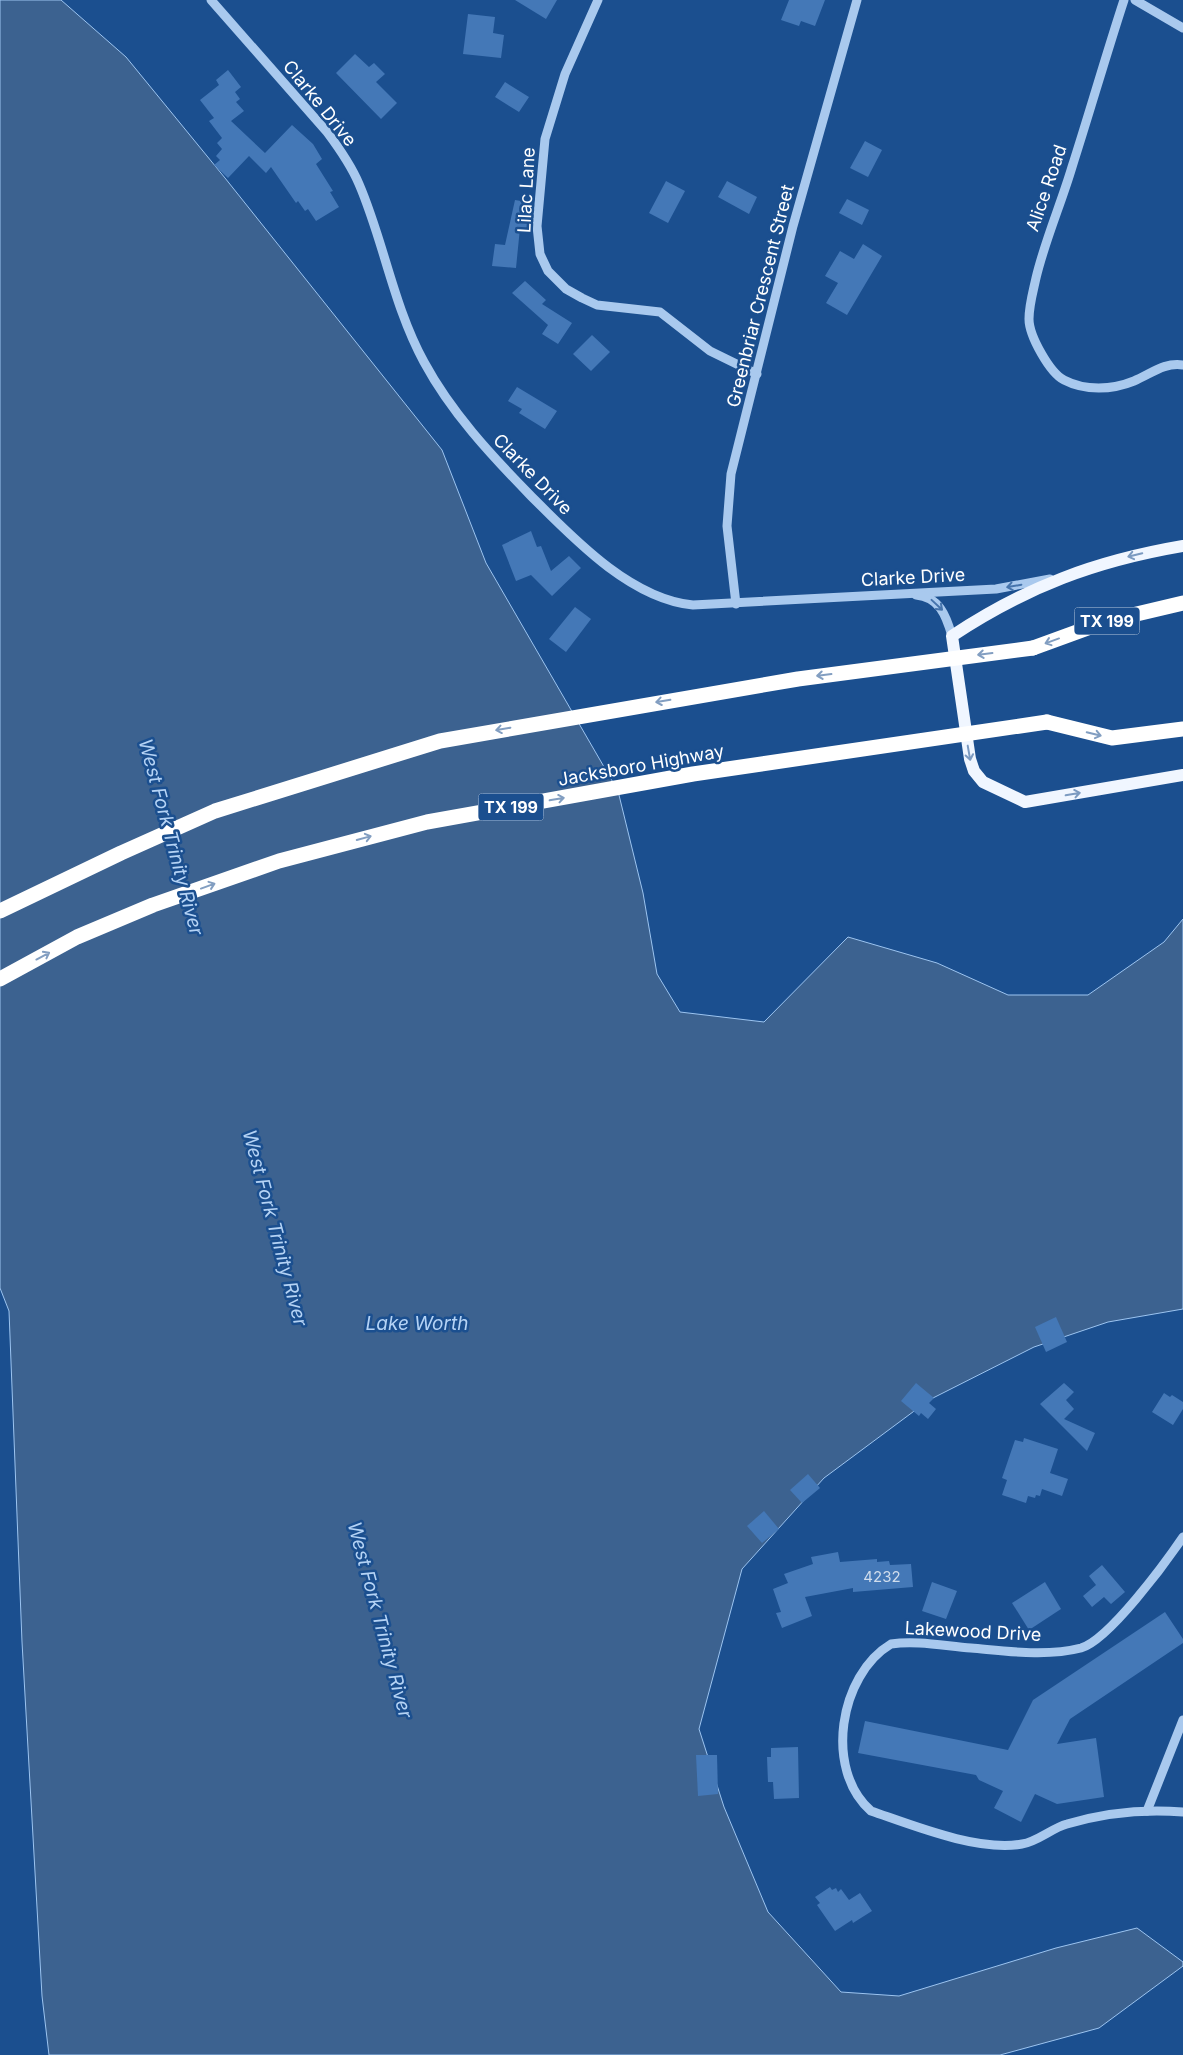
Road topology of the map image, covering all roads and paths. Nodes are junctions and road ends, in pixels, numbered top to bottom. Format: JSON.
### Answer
{"nodes":[{"id":1,"x":210,"y":0,"type":"edge"},
{"id":2,"x":598,"y":0,"type":"edge"},
{"id":3,"x":857,"y":0,"type":"edge"},
{"id":4,"x":1124,"y":0,"type":"edge"},
{"id":5,"x":1134,"y":0,"type":"edge"},
{"id":6,"x":1183,"y":28,"type":"edge"},
{"id":7,"x":1183,"y":366,"type":"edge"},
{"id":8,"x":757,"y":374,"type":"junction"},
{"id":9,"x":1183,"y":546,"type":"edge"},
{"id":10,"x":1062,"y":576,"type":"junction"},
{"id":11,"x":905,"y":594,"type":"junction"},
{"id":12,"x":1183,"y":603,"type":"edge"},
{"id":13,"x":736,"y":604,"type":"junction"},
{"id":14,"x":952,"y":636,"type":"junction"},
{"id":15,"x":1183,"y":729,"type":"edge"},
{"id":16,"x":1183,"y":775,"type":"edge"},
{"id":17,"x":0,"y":911,"type":"edge"},
{"id":18,"x":0,"y":979,"type":"edge"},
{"id":19,"x":1183,"y":1537,"type":"edge"},
{"id":20,"x":1183,"y":1720,"type":"edge"},
{"id":21,"x":1147,"y":1810,"type":"junction"},
{"id":22,"x":1183,"y":1812,"type":"edge"}],
"edges":[{"from":1,"to":13,"type":"street","name":"Clarke Drive"},
{"from":2,"to":8,"type":"street","name":"Lilac Lane"},
{"from":3,"to":8,"type":"street","name":"Greenbriar Crescent Street"},
{"from":4,"to":7,"type":"street","name":"Alice Road"},
{"from":5,"to":6,"type":"street"},
{"from":8,"to":13,"type":"street","name":"Greenbriar Crescent Street"},
{"from":9,"to":10,"type":"main road","one_way":true},
{"from":10,"to":11,"type":"street","name":"Clarke Drive","one_way":true},
{"from":10,"to":14,"type":"main road"},
{"from":11,"to":13,"type":"street","name":"Clarke Drive"},
{"from":11,"to":14,"type":"street","one_way":true},
{"from":12,"to":17,"type":"highway","number":"TX 199","one_way":true,"bridge":true},
{"from":14,"to":16,"type":"main road","one_way":true},
{"from":18,"to":15,"type":"highway","name":"Jacksboro Highway","number":"TX 199","one_way":true,"bridge":true},
{"from":19,"to":21,"type":"street","name":"Lakewood Drive"},
{"from":20,"to":21,"type":"street"},
{"from":21,"to":22,"type":"street"}]}
